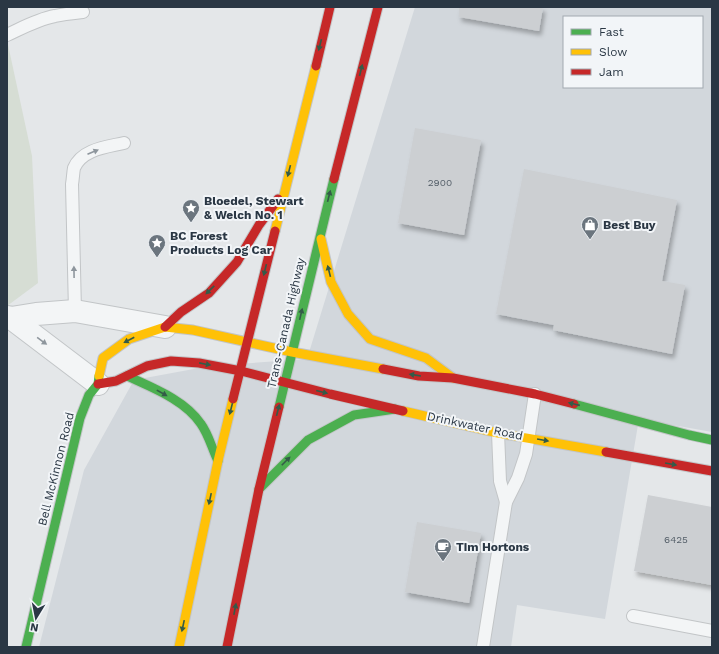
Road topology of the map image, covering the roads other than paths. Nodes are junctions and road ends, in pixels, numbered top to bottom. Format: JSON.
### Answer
{"nodes":[{"id":1,"x":330,"y":7,"type":"edge"},
{"id":2,"x":378,"y":7,"type":"edge"},
{"id":3,"x":83,"y":12,"type":"dead end"},
{"id":4,"x":7,"y":35,"type":"edge"},
{"id":5,"x":124,"y":143,"type":"dead end"},
{"id":6,"x":284,"y":191,"type":"junction"},
{"id":7,"x":320,"y":234,"type":"junction"},
{"id":8,"x":75,"y":311,"type":"junction"},
{"id":9,"x":9,"y":318,"type":"edge"},
{"id":10,"x":165,"y":327,"type":"junction"},
{"id":11,"x":248,"y":343,"type":"junction"},
{"id":12,"x":292,"y":352,"type":"junction"},
{"id":13,"x":241,"y":371,"type":"junction"},
{"id":14,"x":127,"y":376,"type":"junction"},
{"id":15,"x":453,"y":378,"type":"junction"},
{"id":16,"x":284,"y":382,"type":"junction"},
{"id":17,"x":98,"y":384,"type":"junction"},
{"id":18,"x":535,"y":394,"type":"junction"},
{"id":19,"x":395,"y":409,"type":"junction"},
{"id":20,"x":498,"y":433,"type":"junction"},
{"id":21,"x":528,"y":437,"type":"junction"},
{"id":22,"x":712,"y":440,"type":"edge"},
{"id":23,"x":218,"y":460,"type":"junction"},
{"id":24,"x":712,"y":471,"type":"edge"},
{"id":25,"x":259,"y":489,"type":"junction"},
{"id":26,"x":506,"y":502,"type":"junction"},
{"id":27,"x":633,"y":616,"type":"dead end"},
{"id":28,"x":712,"y":631,"type":"edge"},
{"id":29,"x":26,"y":647,"type":"edge"},
{"id":30,"x":179,"y":647,"type":"edge"},
{"id":31,"x":227,"y":647,"type":"edge"},
{"id":32,"x":483,"y":647,"type":"edge"}],
"edges":[{"from":1,"to":6,"type":"main road","one_way":true},
{"from":7,"to":2,"type":"main road","name":"Trans-Canada Highway","one_way":true},
{"from":3,"to":4,"type":"lane"},
{"from":8,"to":5,"type":"lane","one_way":true},
{"from":6,"to":10,"type":"main road","one_way":true},
{"from":6,"to":11,"type":"main road","one_way":true},
{"from":12,"to":7,"type":"main road","name":"Trans-Canada Highway","one_way":true},
{"from":15,"to":7,"type":"main road","one_way":true},
{"from":8,"to":9,"type":"street"},
{"from":8,"to":10,"type":"street"},
{"from":9,"to":17,"type":"street","one_way":true},
{"from":10,"to":11,"type":"main road","name":"Bell McKinnon Road"},
{"from":10,"to":17,"type":"main road","name":"Bell McKinnon Road","one_way":true},
{"from":11,"to":12,"type":"main road"},
{"from":11,"to":13,"type":"main road"},
{"from":15,"to":12,"type":"main road","one_way":true},
{"from":12,"to":16,"type":"main road","name":"Trans-Canada Highway"},
{"from":14,"to":13,"type":"main road","name":"Drinkwater Road","one_way":true},
{"from":13,"to":16,"type":"main road","name":"Drinkwater Road"},
{"from":13,"to":23,"type":"main road","one_way":true},
{"from":14,"to":17,"type":"main road","name":"Drinkwater Road"},
{"from":14,"to":23,"type":"main road","one_way":true},
{"from":15,"to":18,"type":"main road"},
{"from":16,"to":19,"type":"main road","name":"Drinkwater Road","one_way":true},
{"from":25,"to":16,"type":"main road","name":"Trans-Canada Highway","one_way":true},
{"from":17,"to":29,"type":"main road","name":"Bell McKinnon Road"},
{"from":18,"to":21,"type":"lane"},
{"from":22,"to":18,"type":"main road","one_way":true},
{"from":19,"to":20,"type":"main road","name":"Drinkwater Road"},
{"from":25,"to":19,"type":"main road","one_way":true},
{"from":20,"to":21,"type":"main road","name":"Drinkwater Road"},
{"from":20,"to":26,"type":"lane"},
{"from":21,"to":24,"type":"main road","name":"Drinkwater Road","one_way":true},
{"from":21,"to":26,"type":"lane"},
{"from":23,"to":30,"type":"main road","one_way":true},
{"from":31,"to":25,"type":"main road","name":"Trans-Canada Highway","one_way":true},
{"from":26,"to":32,"type":"lane"},
{"from":27,"to":28,"type":"lane"}]}
